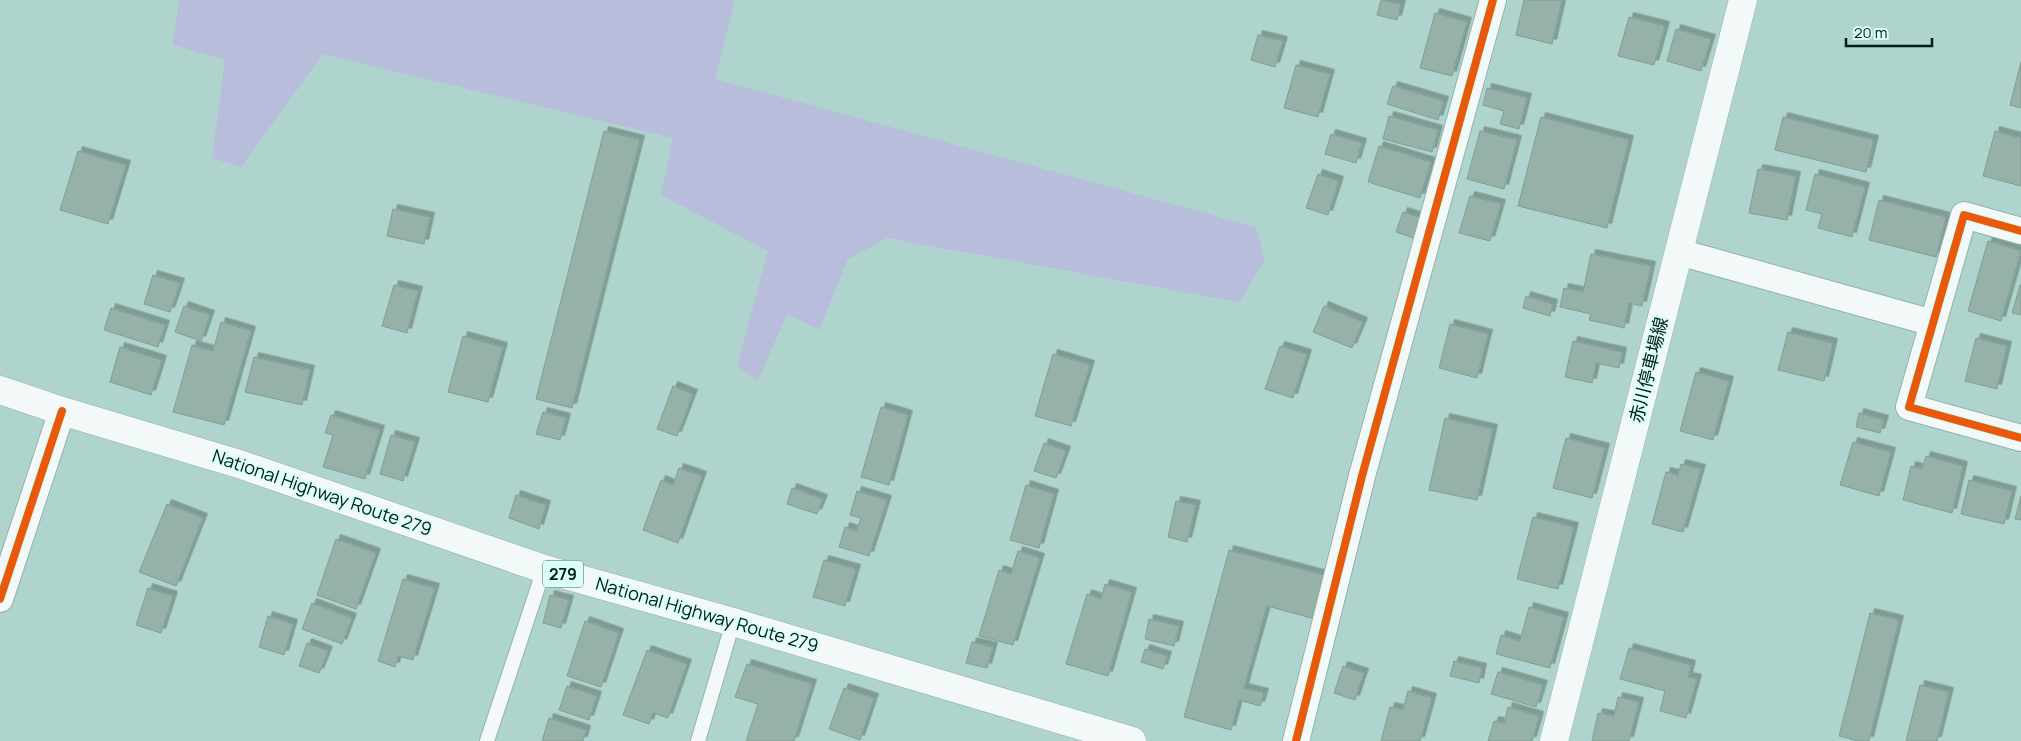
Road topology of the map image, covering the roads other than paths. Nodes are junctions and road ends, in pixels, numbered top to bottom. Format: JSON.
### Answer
{"nodes":[{"id":1,"x":1493,"y":0,"type":"edge"},
{"id":2,"x":1743,"y":0,"type":"edge"},
{"id":3,"x":2021,"y":231,"type":"edge"},
{"id":4,"x":1678,"y":252,"type":"junction"},
{"id":5,"x":1934,"y":323,"type":"junction"},
{"id":6,"x":0,"y":390,"type":"edge"},
{"id":7,"x":62,"y":410,"type":"junction"},
{"id":8,"x":2021,"y":438,"type":"edge"},
{"id":9,"x":544,"y":569,"type":"junction"},
{"id":10,"x":0,"y":599,"type":"edge"},
{"id":11,"x":733,"y":622,"type":"junction"},
{"id":12,"x":487,"y":741,"type":"edge"},
{"id":13,"x":698,"y":741,"type":"edge"},
{"id":14,"x":1132,"y":741,"type":"edge"},
{"id":15,"x":1296,"y":741,"type":"edge"},
{"id":16,"x":1554,"y":741,"type":"edge"}],
"edges":[{"from":1,"to":15,"type":"street"},
{"from":2,"to":4,"type":"main road","name":"赤川停車場線"},
{"from":3,"to":5,"type":"street"},
{"from":4,"to":5,"type":"street"},
{"from":4,"to":16,"type":"main road","name":"赤川停車場線"},
{"from":5,"to":8,"type":"street"},
{"from":6,"to":7,"type":"main road","name":"National Highway Route 279","number":"279"},
{"from":7,"to":9,"type":"main road","name":"National Highway Route 279","number":"279"},
{"from":7,"to":10,"type":"street"},
{"from":9,"to":11,"type":"main road","name":"National Highway Route 279","number":"279"},
{"from":9,"to":12,"type":"lane"},
{"from":11,"to":13,"type":"lane"},
{"from":11,"to":14,"type":"main road","name":"National Highway Route 279","number":"279"}]}
